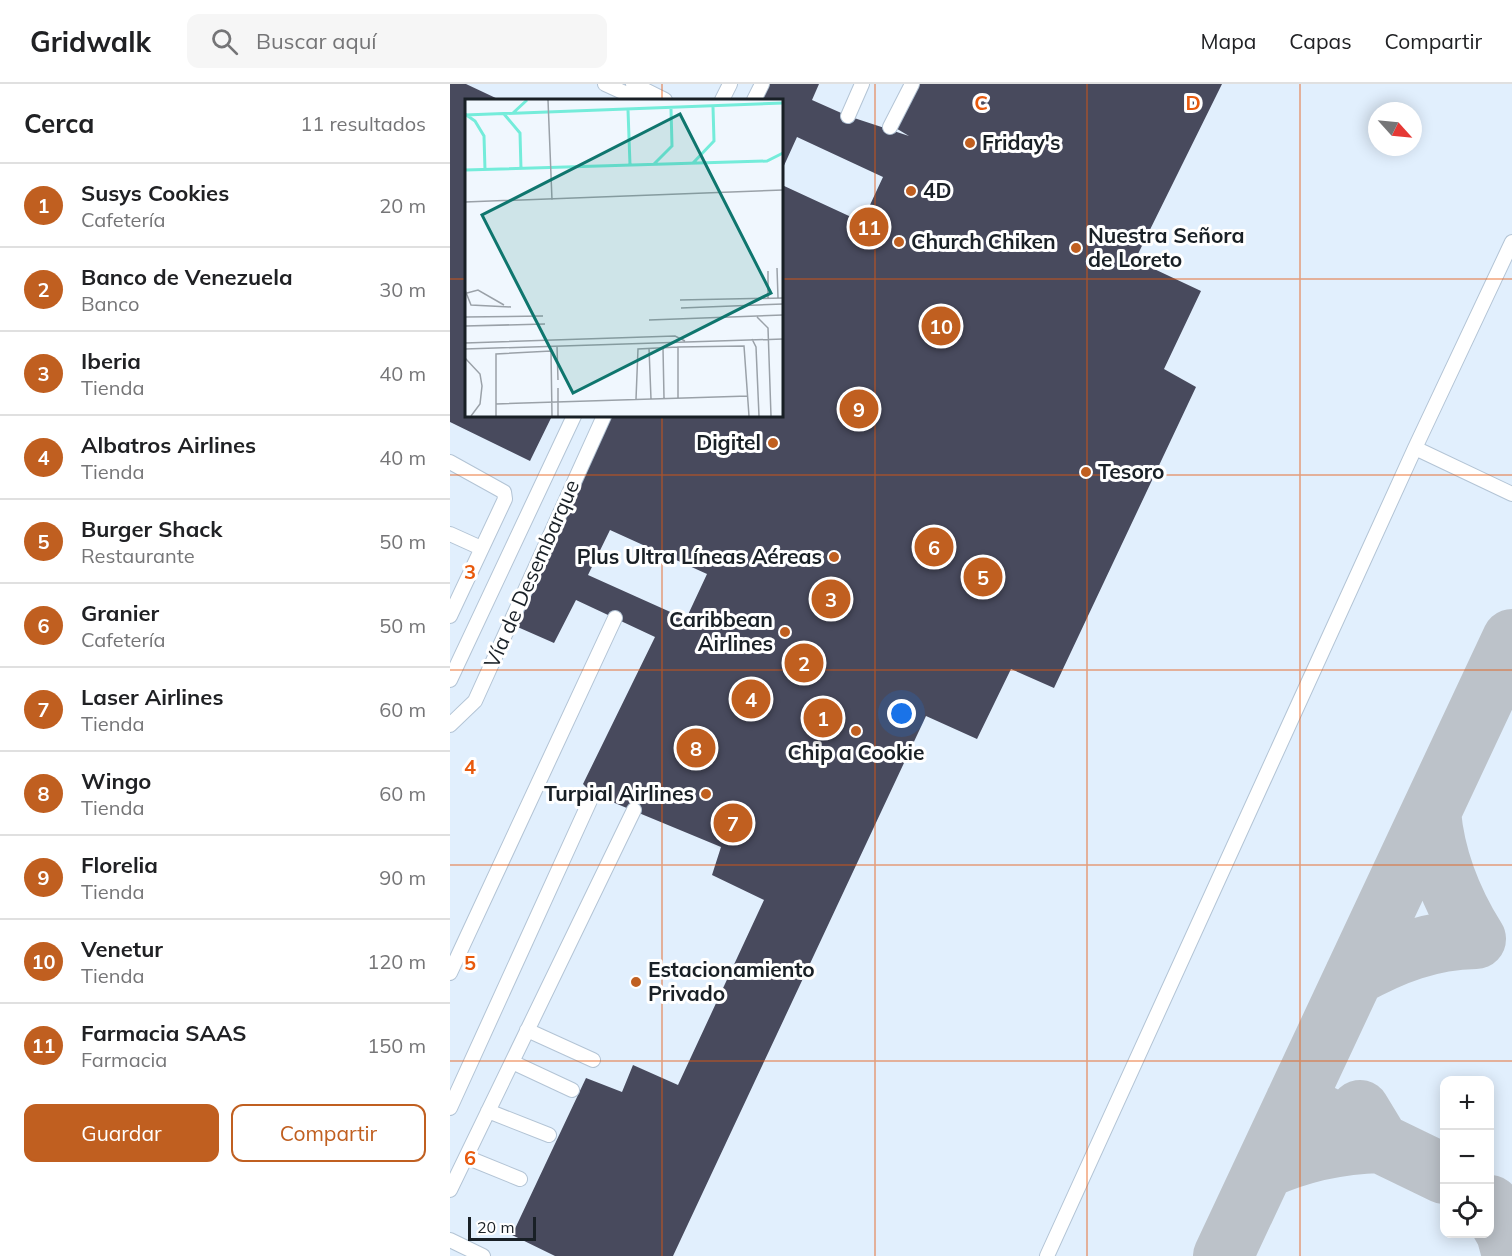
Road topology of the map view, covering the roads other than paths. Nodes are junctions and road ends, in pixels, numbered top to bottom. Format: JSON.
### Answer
{"nodes":[{"id":1,"x":605,"y":84,"type":"edge"},
{"id":2,"x":633,"y":84,"type":"edge"},
{"id":3,"x":656,"y":84,"type":"edge"},
{"id":4,"x":730,"y":84,"type":"edge"},
{"id":5,"x":762,"y":84,"type":"edge"},
{"id":6,"x":862,"y":84,"type":"edge"},
{"id":7,"x":912,"y":84,"type":"edge"},
{"id":8,"x":638,"y":99,"type":"edge"},
{"id":9,"x":664,"y":99,"type":"edge"},
{"id":10,"x":670,"y":99,"type":"edge"},
{"id":11,"x":722,"y":99,"type":"edge"},
{"id":12,"x":754,"y":99,"type":"edge"},
{"id":13,"x":848,"y":116,"type":"dead end"},
{"id":14,"x":890,"y":127,"type":"dead end"},
{"id":15,"x":1512,"y":243,"type":"edge"},
{"id":16,"x":574,"y":417,"type":"edge"},
{"id":17,"x":604,"y":417,"type":"edge"},
{"id":18,"x":1415,"y":448,"type":"junction"},
{"id":19,"x":450,"y":462,"type":"edge"},
{"id":20,"x":1512,"y":494,"type":"edge"},
{"id":21,"x":450,"y":534,"type":"edge"},
{"id":22,"x":481,"y":548,"type":"junction"},
{"id":23,"x":450,"y":616,"type":"edge"},
{"id":24,"x":615,"y":618,"type":"dead end"},
{"id":25,"x":450,"y":680,"type":"edge"},
{"id":26,"x":450,"y":725,"type":"edge"},
{"id":27,"x":593,"y":794,"type":"dead end"},
{"id":28,"x":634,"y":810,"type":"dead end"},
{"id":29,"x":450,"y":974,"type":"edge"},
{"id":30,"x":527,"y":1030,"type":"junction"},
{"id":31,"x":593,"y":1060,"type":"dead end"},
{"id":32,"x":512,"y":1062,"type":"junction"},
{"id":33,"x":572,"y":1090,"type":"dead end"},
{"id":34,"x":450,"y":1108,"type":"edge"},
{"id":35,"x":488,"y":1111,"type":"junction"},
{"id":36,"x":549,"y":1135,"type":"dead end"},
{"id":37,"x":466,"y":1157,"type":"junction"},
{"id":38,"x":520,"y":1179,"type":"dead end"},
{"id":39,"x":450,"y":1190,"type":"edge"},
{"id":40,"x":450,"y":1240,"type":"edge"},
{"id":41,"x":483,"y":1256,"type":"edge"},
{"id":42,"x":1047,"y":1256,"type":"edge"}],
"edges":[{"from":1,"to":8,"type":"lane"},
{"from":2,"to":9,"type":"lane"},
{"from":3,"to":10,"type":"lane"},
{"from":4,"to":11,"type":"lane"},
{"from":5,"to":12,"type":"lane"},
{"from":6,"to":13,"type":"lane"},
{"from":7,"to":14,"type":"lane"},
{"from":15,"to":18,"type":"lane"},
{"from":16,"to":25,"type":"lane"},
{"from":17,"to":26,"type":"lane","name":"Vía de Desembarque"},
{"from":18,"to":20,"type":"lane"},
{"from":18,"to":42,"type":"lane"},
{"from":19,"to":22,"type":"lane"},
{"from":21,"to":22,"type":"lane"},
{"from":22,"to":23,"type":"lane"},
{"from":24,"to":29,"type":"lane"},
{"from":27,"to":34,"type":"lane"},
{"from":28,"to":30,"type":"lane"},
{"from":30,"to":31,"type":"lane"},
{"from":30,"to":32,"type":"lane"},
{"from":32,"to":33,"type":"lane"},
{"from":32,"to":35,"type":"lane"},
{"from":35,"to":36,"type":"lane"},
{"from":35,"to":37,"type":"lane"},
{"from":37,"to":38,"type":"lane"},
{"from":37,"to":39,"type":"lane"},
{"from":40,"to":41,"type":"lane"}]}
